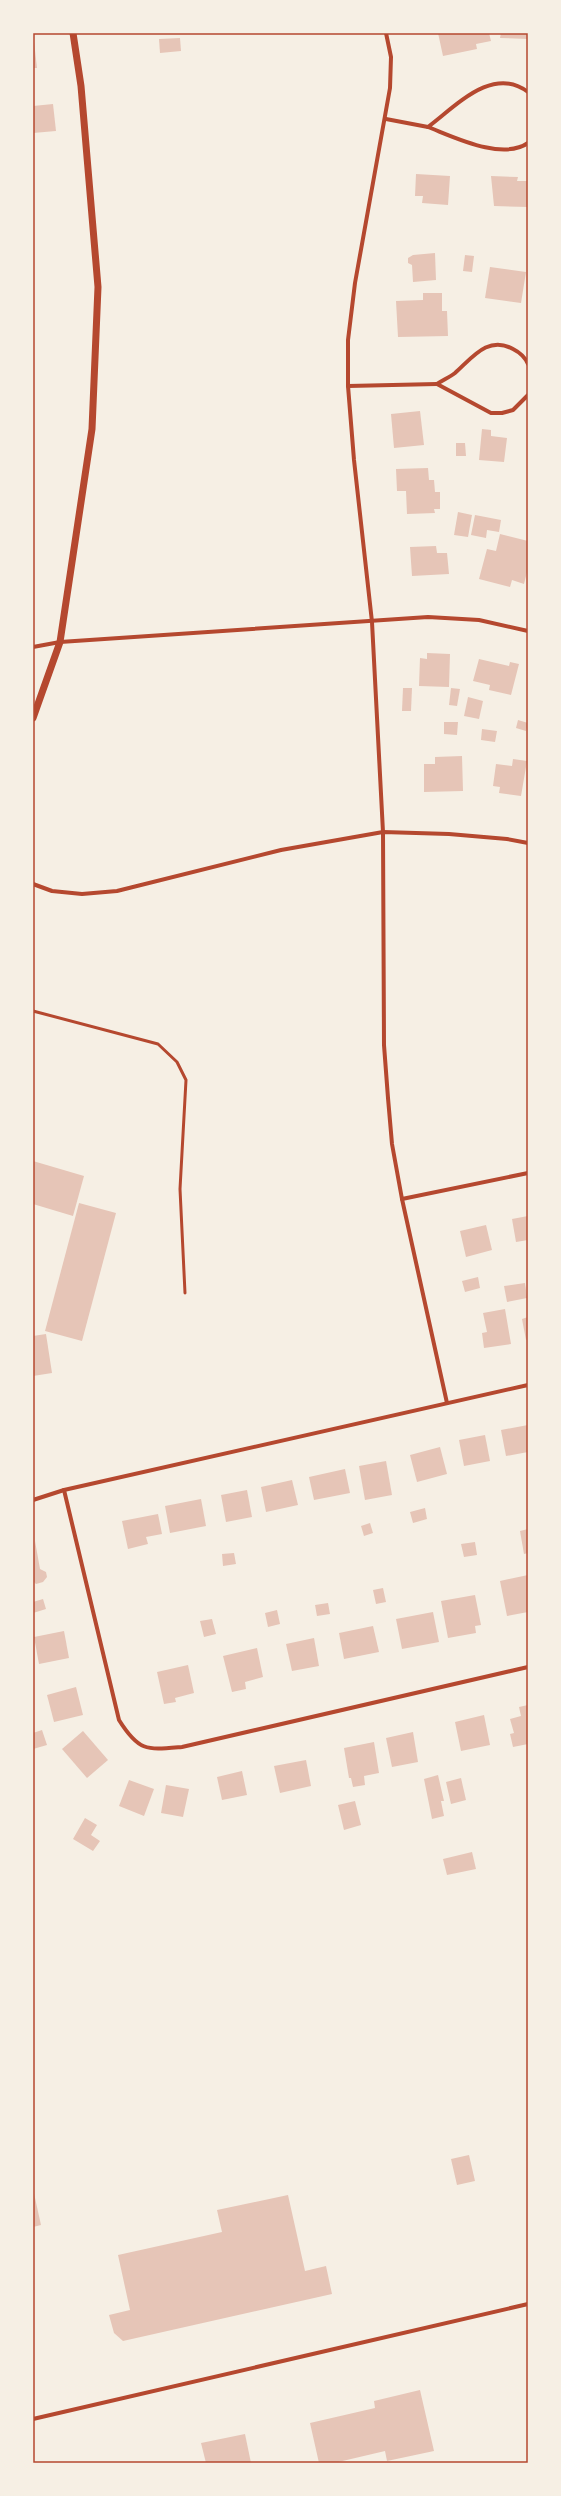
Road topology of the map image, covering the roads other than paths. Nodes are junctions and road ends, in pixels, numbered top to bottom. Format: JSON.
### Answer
{"nodes":[{"id":1,"x":73,"y":33,"type":"edge"},
{"id":2,"x":386,"y":33,"type":"edge"},
{"id":3,"x":528,"y":92,"type":"edge"},
{"id":4,"x":386,"y":119,"type":"junction"},
{"id":5,"x":428,"y":127,"type":"junction"},
{"id":6,"x":528,"y":143,"type":"edge"},
{"id":7,"x":528,"y":364,"type":"edge"},
{"id":8,"x":437,"y":384,"type":"junction"},
{"id":9,"x":348,"y":386,"type":"junction"},
{"id":10,"x":528,"y":395,"type":"edge"},
{"id":11,"x":372,"y":622,"type":"junction"},
{"id":12,"x":528,"y":631,"type":"edge"},
{"id":13,"x":60,"y":642,"type":"junction"},
{"id":14,"x":33,"y":647,"type":"edge"},
{"id":15,"x":33,"y":718,"type":"edge"},
{"id":16,"x":383,"y":832,"type":"junction"},
{"id":17,"x":528,"y":843,"type":"edge"},
{"id":18,"x":33,"y":884,"type":"edge"},
{"id":19,"x":33,"y":1011,"type":"edge"},
{"id":20,"x":528,"y":1173,"type":"edge"},
{"id":21,"x":402,"y":1199,"type":"junction"},
{"id":22,"x":185,"y":1293,"type":"dead end"},
{"id":23,"x":528,"y":1385,"type":"edge"},
{"id":24,"x":446,"y":1403,"type":"junction"},
{"id":25,"x":64,"y":1490,"type":"junction"},
{"id":26,"x":33,"y":1500,"type":"edge"},
{"id":27,"x":528,"y":1667,"type":"edge"},
{"id":28,"x":528,"y":2304,"type":"edge"},
{"id":29,"x":33,"y":2419,"type":"edge"}],
"edges":[{"from":1,"to":13,"type":"street"},
{"from":2,"to":4,"type":"street"},
{"from":3,"to":5,"type":"street"},
{"from":4,"to":5,"type":"street"},
{"from":4,"to":9,"type":"street"},
{"from":5,"to":6,"type":"street"},
{"from":7,"to":8,"type":"street"},
{"from":8,"to":9,"type":"street"},
{"from":8,"to":10,"type":"street"},
{"from":9,"to":11,"type":"street"},
{"from":11,"to":12,"type":"street"},
{"from":11,"to":13,"type":"street"},
{"from":11,"to":16,"type":"street"},
{"from":13,"to":14,"type":"street"},
{"from":13,"to":15,"type":"street"},
{"from":16,"to":17,"type":"street"},
{"from":16,"to":18,"type":"street"},
{"from":16,"to":21,"type":"street"},
{"from":19,"to":22,"type":"lane"},
{"from":20,"to":21,"type":"street"},
{"from":21,"to":24,"type":"street"},
{"from":23,"to":24,"type":"street"},
{"from":24,"to":25,"type":"street"},
{"from":25,"to":26,"type":"street"},
{"from":25,"to":27,"type":"street"},
{"from":28,"to":29,"type":"street"}]}
